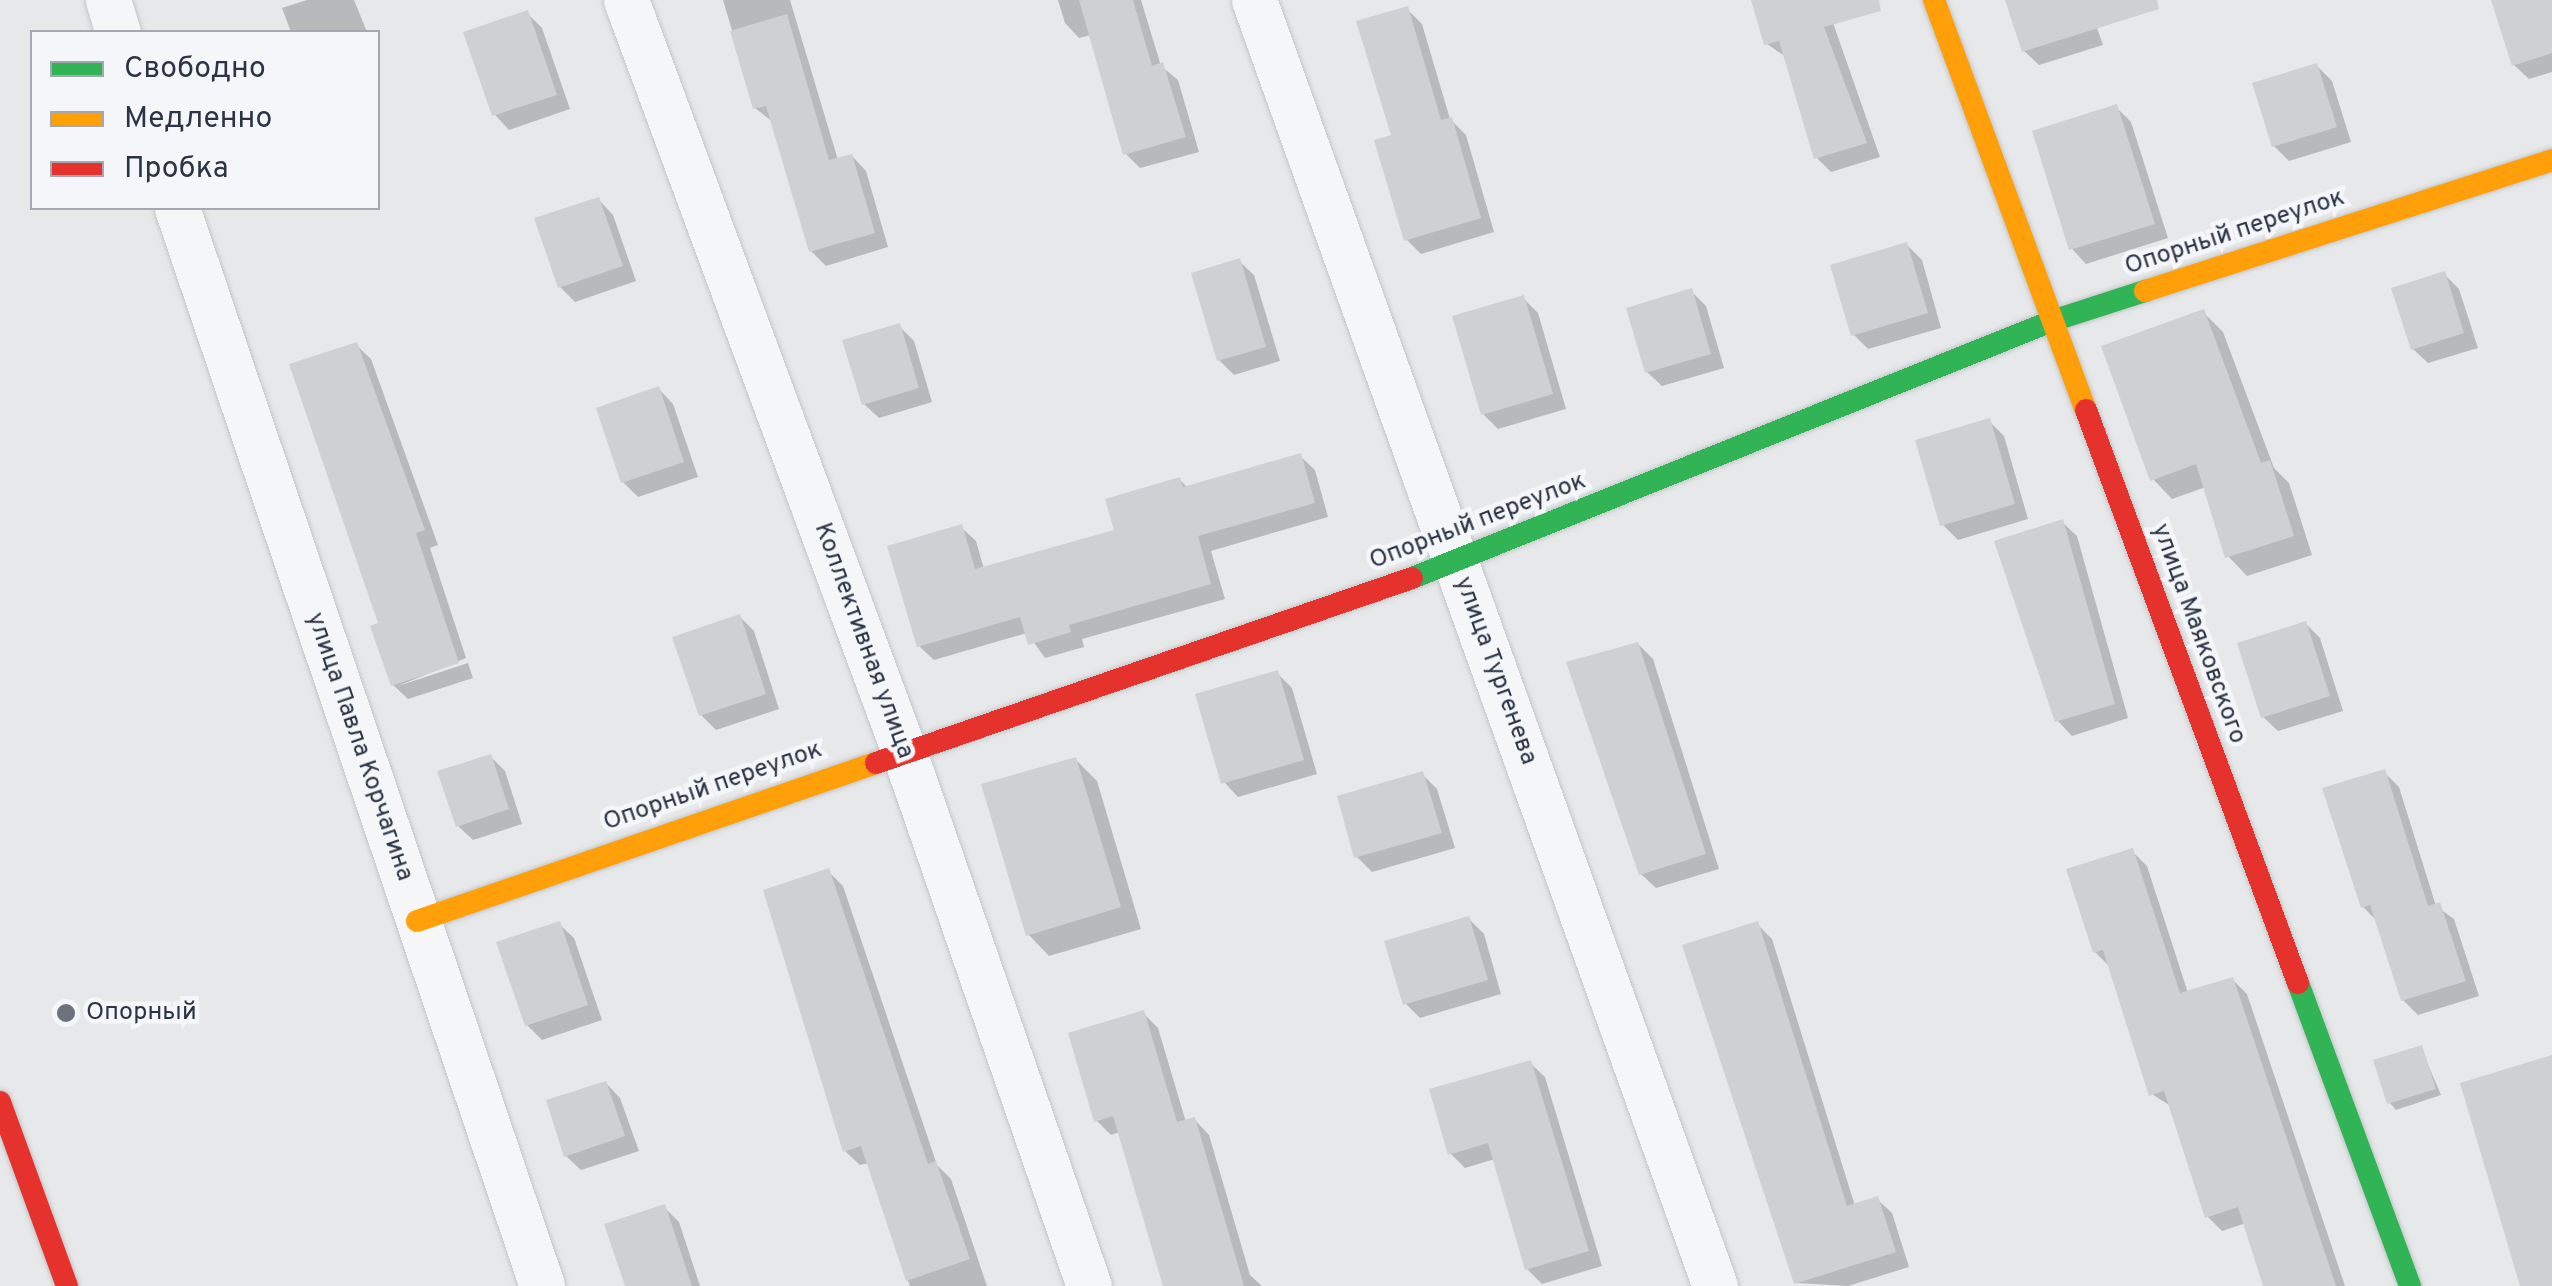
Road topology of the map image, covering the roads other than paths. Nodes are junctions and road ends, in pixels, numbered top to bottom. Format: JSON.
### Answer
{"nodes":[{"id":1,"x":108,"y":0,"type":"edge"},
{"id":2,"x":626,"y":0,"type":"edge"},
{"id":3,"x":1254,"y":0,"type":"edge"},
{"id":4,"x":1934,"y":0,"type":"edge"},
{"id":5,"x":117,"y":30,"type":"edge"},
{"id":6,"x":2552,"y":160,"type":"edge"},
{"id":7,"x":178,"y":210,"type":"edge"},
{"id":8,"x":2052,"y":321,"type":"junction"},
{"id":9,"x":1456,"y":563,"type":"junction"},
{"id":10,"x":904,"y":749,"type":"junction"},
{"id":11,"x":417,"y":920,"type":"junction"},
{"id":12,"x":0,"y":1102,"type":"edge"},
{"id":13,"x":67,"y":1286,"type":"edge"},
{"id":14,"x":542,"y":1286,"type":"edge"},
{"id":15,"x":1089,"y":1286,"type":"edge"},
{"id":16,"x":1714,"y":1286,"type":"edge"},
{"id":17,"x":2410,"y":1286,"type":"edge"}],
"edges":[{"from":1,"to":5,"type":"street"},
{"from":2,"to":10,"type":"street","name":"Коллективная улица"},
{"from":3,"to":9,"type":"street","name":"улица Тургенева"},
{"from":4,"to":8,"type":"street","name":"улица Маяковского"},
{"from":6,"to":8,"type":"street","name":"Опорный переулок"},
{"from":7,"to":11,"type":"street","name":"улица Павла Корчагина"},
{"from":8,"to":9,"type":"street","name":"Опорный переулок"},
{"from":8,"to":17,"type":"street","name":"улица Маяковского"},
{"from":9,"to":10,"type":"street","name":"Опорный переулок"},
{"from":9,"to":16,"type":"street","name":"улица Тургенева"},
{"from":10,"to":11,"type":"street","name":"Опорный переулок"},
{"from":10,"to":15,"type":"street","name":"Коллективная улица"},
{"from":11,"to":14,"type":"street","name":"улица Павла Корчагина"},
{"from":12,"to":13,"type":"street"}]}
